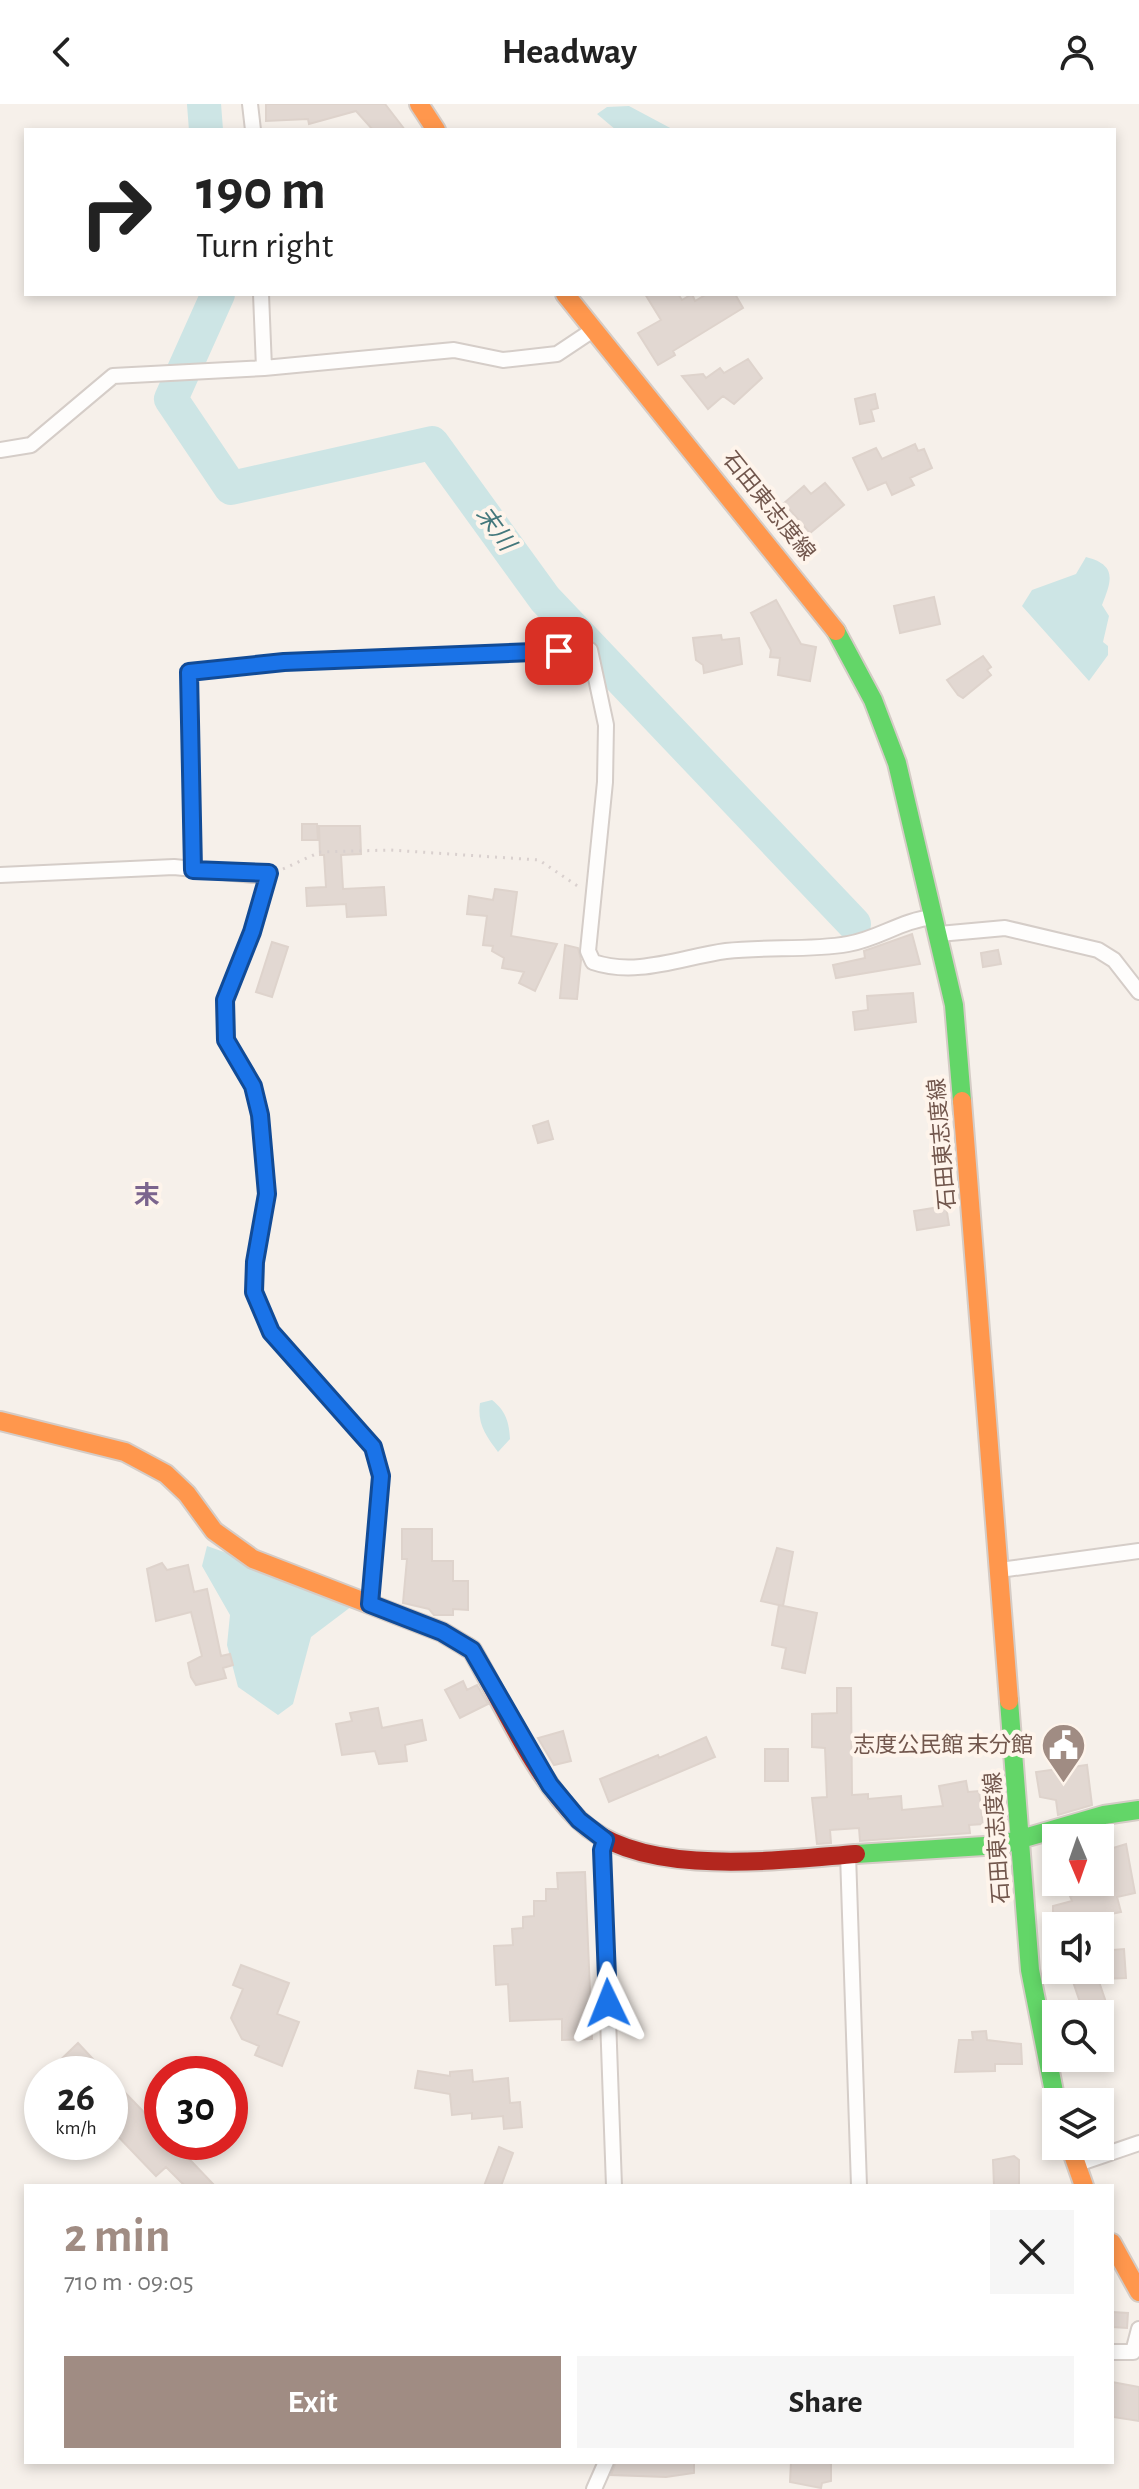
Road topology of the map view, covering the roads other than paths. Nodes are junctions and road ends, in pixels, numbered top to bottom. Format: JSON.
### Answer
{"nodes":[{"id":1,"x":250,"y":104,"type":"edge"},
{"id":2,"x":419,"y":104,"type":"edge"},
{"id":3,"x":253,"y":128,"type":"edge"},
{"id":4,"x":435,"y":128,"type":"edge"},
{"id":5,"x":261,"y":296,"type":"edge"},
{"id":6,"x":567,"y":296,"type":"edge"},
{"id":7,"x":593,"y":330,"type":"junction"},
{"id":8,"x":264,"y":368,"type":"junction"},
{"id":9,"x":0,"y":450,"type":"edge"},
{"id":10,"x":193,"y":870,"type":"junction"},
{"id":11,"x":0,"y":875,"type":"edge"},
{"id":12,"x":937,"y":926,"type":"junction"},
{"id":13,"x":1139,"y":992,"type":"edge"},
{"id":14,"x":0,"y":1421,"type":"edge"},
{"id":15,"x":1139,"y":1551,"type":"edge"},
{"id":16,"x":1000,"y":1570,"type":"junction"},
{"id":17,"x":370,"y":1604,"type":"junction"},
{"id":18,"x":1139,"y":1810,"type":"edge"},
{"id":19,"x":605,"y":1840,"type":"junction"},
{"id":20,"x":1021,"y":1840,"type":"junction"},
{"id":21,"x":848,"y":1854,"type":"junction"},
{"id":22,"x":1053,"y":2088,"type":"edge"},
{"id":23,"x":1139,"y":2143,"type":"edge"},
{"id":24,"x":1074,"y":2160,"type":"edge"},
{"id":25,"x":1075,"y":2165,"type":"junction"},
{"id":26,"x":614,"y":2184,"type":"edge"},
{"id":27,"x":859,"y":2184,"type":"edge"},
{"id":28,"x":1083,"y":2184,"type":"edge"},
{"id":29,"x":1114,"y":2247,"type":"edge"},
{"id":30,"x":1139,"y":2292,"type":"edge"},
{"id":31,"x":1139,"y":2329,"type":"edge"},
{"id":32,"x":1114,"y":2352,"type":"edge"},
{"id":33,"x":605,"y":2464,"type":"edge"},
{"id":34,"x":594,"y":2489,"type":"edge"}],
"edges":[{"from":1,"to":3,"type":"street"},
{"from":2,"to":4,"type":"main road"},
{"from":5,"to":8,"type":"street"},
{"from":6,"to":7,"type":"main road","name":"石田東志度線"},
{"from":7,"to":8,"type":"street"},
{"from":7,"to":12,"type":"main road","name":"石田東志度線"},
{"from":8,"to":9,"type":"street"},
{"from":10,"to":11,"type":"street"},
{"from":10,"to":12,"type":"street"},
{"from":10,"to":17,"type":"street"},
{"from":12,"to":13,"type":"street"},
{"from":12,"to":16,"type":"main road","name":"石田東志度線"},
{"from":14,"to":17,"type":"main road"},
{"from":15,"to":16,"type":"street"},
{"from":16,"to":20,"type":"main road","name":"石田東志度線"},
{"from":17,"to":19,"type":"main road"},
{"from":18,"to":20,"type":"main road"},
{"from":19,"to":21,"type":"main road"},
{"from":19,"to":26,"type":"street"},
{"from":20,"to":21,"type":"main road"},
{"from":20,"to":22,"type":"main road","name":"石田東志度線"},
{"from":21,"to":27,"type":"street"},
{"from":23,"to":25,"type":"street"},
{"from":24,"to":25,"type":"main road"},
{"from":25,"to":28,"type":"main road"},
{"from":29,"to":30,"type":"main road"},
{"from":31,"to":32,"type":"street"},
{"from":33,"to":34,"type":"street"}]}
